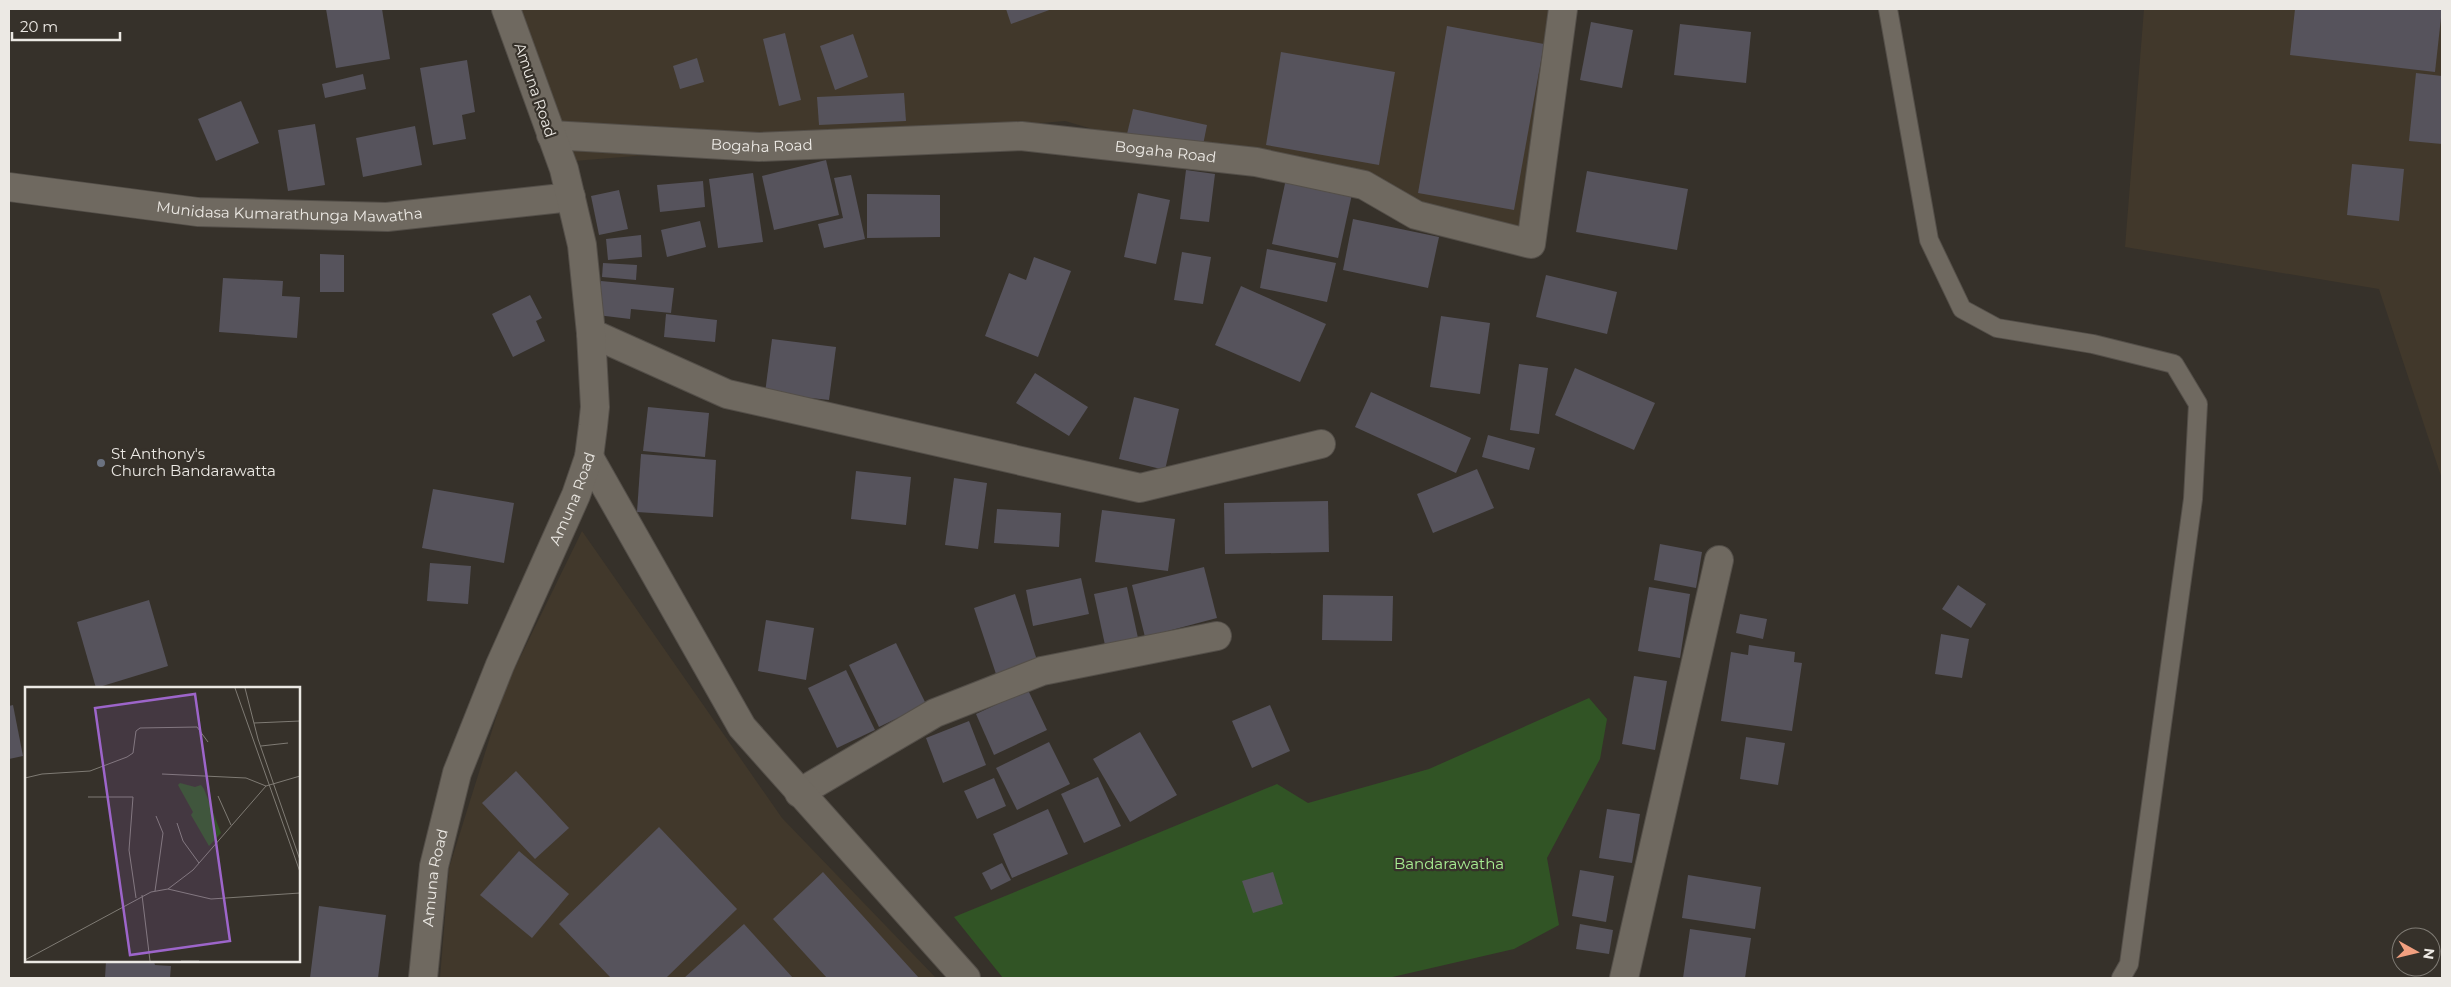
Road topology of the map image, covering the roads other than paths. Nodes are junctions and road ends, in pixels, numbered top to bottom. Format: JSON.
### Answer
{"nodes":[{"id":1,"x":506,"y":9,"type":"edge"},
{"id":2,"x":1564,"y":9,"type":"edge"},
{"id":3,"x":1888,"y":9,"type":"edge"},
{"id":4,"x":551,"y":135,"type":"junction"},
{"id":5,"x":9,"y":187,"type":"edge"},
{"id":6,"x":571,"y":198,"type":"junction"},
{"id":7,"x":591,"y":332,"type":"junction"},
{"id":8,"x":1321,"y":444,"type":"dead end"},
{"id":9,"x":589,"y":457,"type":"junction"},
{"id":10,"x":1719,"y":560,"type":"dead end"},
{"id":11,"x":1217,"y":636,"type":"dead end"},
{"id":12,"x":799,"y":792,"type":"junction"},
{"id":13,"x":423,"y":978,"type":"edge"},
{"id":14,"x":966,"y":978,"type":"edge"},
{"id":15,"x":1624,"y":978,"type":"edge"},
{"id":16,"x":2121,"y":978,"type":"edge"}],
"edges":[{"from":1,"to":4,"type":"street","name":"Amuna Road"},
{"from":2,"to":4,"type":"street","name":"Bogaha Road"},
{"from":3,"to":16,"type":"lane"},
{"from":4,"to":6,"type":"street","name":"Amuna Road"},
{"from":5,"to":6,"type":"street","name":"Munidasa Kumarathunga Mawatha"},
{"from":6,"to":7,"type":"street","name":"Amuna Road"},
{"from":7,"to":8,"type":"street"},
{"from":7,"to":9,"type":"street","name":"Amuna Road"},
{"from":9,"to":12,"type":"street"},
{"from":9,"to":13,"type":"street","name":"Amuna Road"},
{"from":10,"to":15,"type":"street"},
{"from":11,"to":12,"type":"street"},
{"from":12,"to":14,"type":"street"}]}
